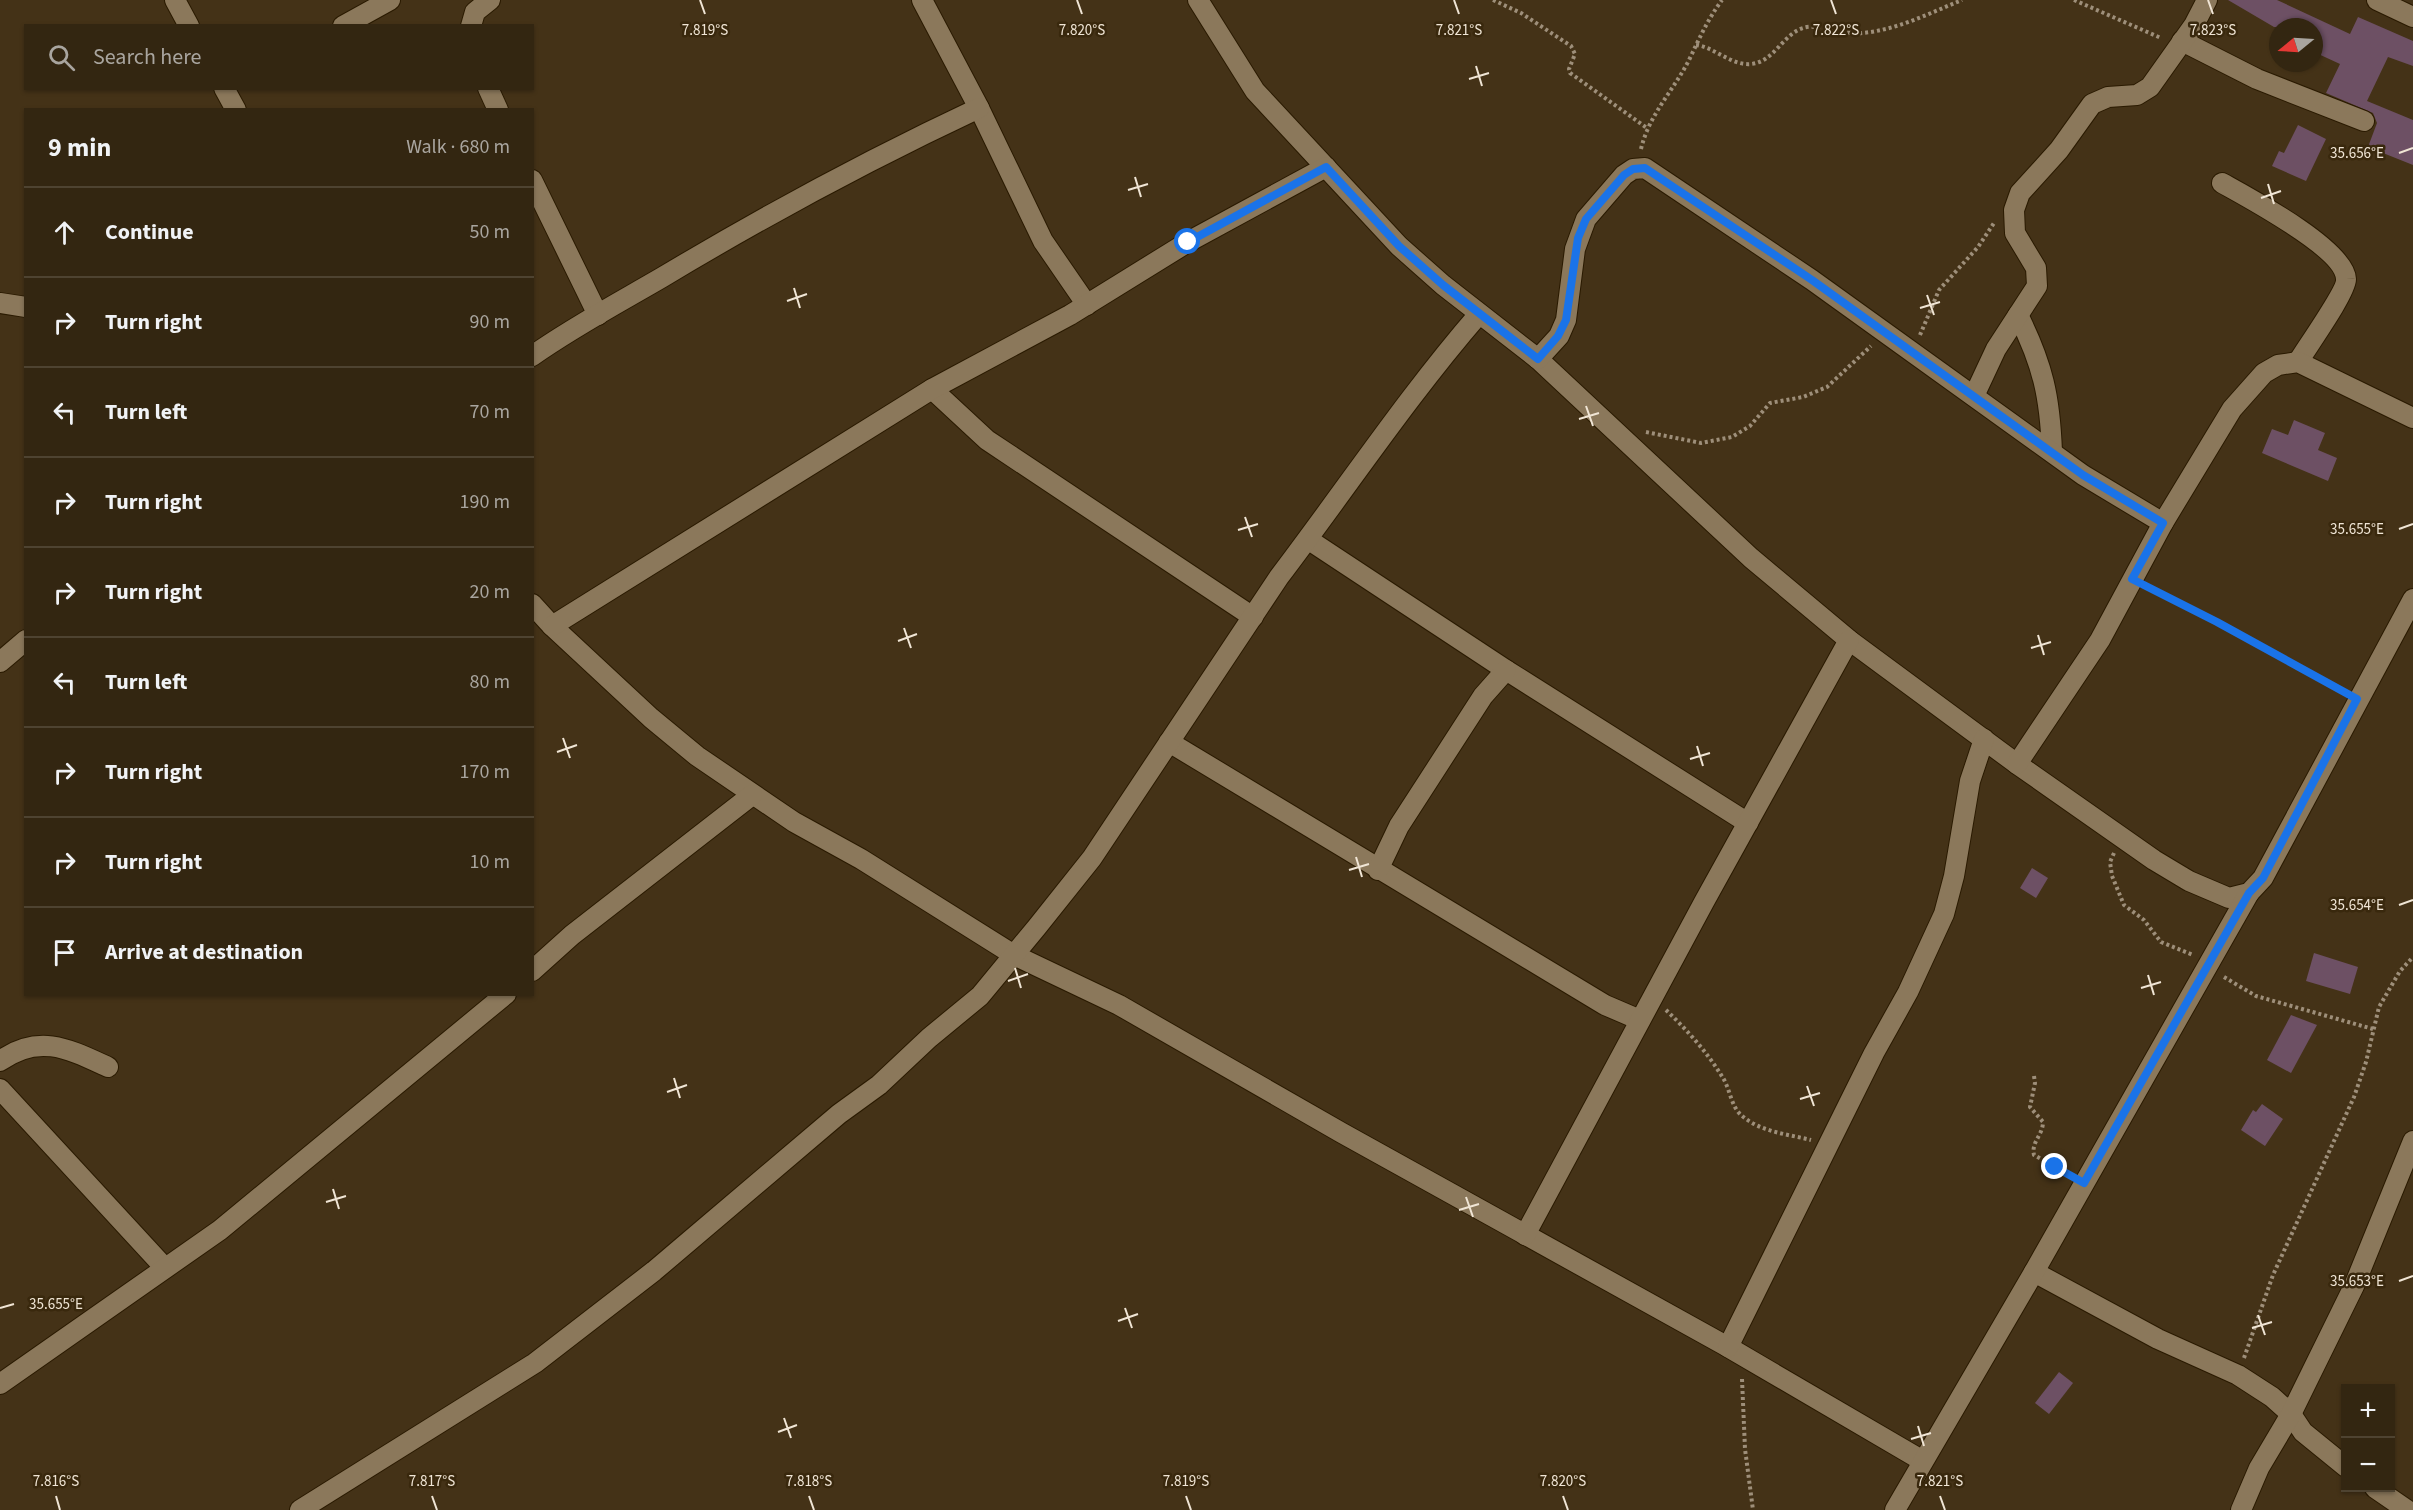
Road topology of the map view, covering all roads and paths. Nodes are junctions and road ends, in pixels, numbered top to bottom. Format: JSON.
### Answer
{"nodes":[{"id":1,"x":174,"y":0,"type":"edge"},
{"id":2,"x":390,"y":0,"type":"edge"},
{"id":3,"x":922,"y":0,"type":"edge"},
{"id":4,"x":1198,"y":0,"type":"edge"},
{"id":5,"x":1493,"y":0,"type":"edge"},
{"id":6,"x":1722,"y":0,"type":"edge"},
{"id":7,"x":1962,"y":0,"type":"edge"},
{"id":8,"x":2074,"y":0,"type":"edge"},
{"id":9,"x":2207,"y":0,"type":"edge"},
{"id":10,"x":2377,"y":0,"type":"edge"},
{"id":11,"x":482,"y":1,"type":"edge"},
{"id":12,"x":2413,"y":16,"type":"edge"},
{"id":13,"x":188,"y":24,"type":"edge"},
{"id":14,"x":347,"y":24,"type":"edge"},
{"id":15,"x":472,"y":24,"type":"edge"},
{"id":16,"x":2181,"y":44,"type":"junction"},
{"id":17,"x":1696,"y":45,"type":"junction"},
{"id":18,"x":225,"y":90,"type":"edge"},
{"id":19,"x":489,"y":90,"type":"edge"},
{"id":20,"x":235,"y":108,"type":"edge"},
{"id":21,"x":497,"y":108,"type":"edge"},
{"id":22,"x":979,"y":108,"type":"junction"},
{"id":23,"x":2364,"y":121,"type":"dead end"},
{"id":24,"x":1647,"y":129,"type":"junction"},
{"id":25,"x":1326,"y":167,"type":"junction"},
{"id":26,"x":1639,"y":167,"type":"junction"},
{"id":27,"x":2222,"y":183,"type":"dead end"},
{"id":28,"x":534,"y":184,"type":"edge"},
{"id":29,"x":2016,"y":201,"type":"junction"},
{"id":30,"x":0,"y":303,"type":"edge"},
{"id":31,"x":1087,"y":305,"type":"junction"},
{"id":32,"x":24,"y":307,"type":"edge"},
{"id":33,"x":1479,"y":314,"type":"junction"},
{"id":34,"x":598,"y":315,"type":"junction"},
{"id":35,"x":2018,"y":315,"type":"junction"},
{"id":36,"x":1892,"y":338,"type":"junction"},
{"id":37,"x":534,"y":355,"type":"edge"},
{"id":38,"x":1538,"y":359,"type":"junction"},
{"id":39,"x":2298,"y":362,"type":"junction"},
{"id":40,"x":932,"y":389,"type":"junction"},
{"id":41,"x":1974,"y":396,"type":"junction"},
{"id":42,"x":2413,"y":418,"type":"edge"},
{"id":43,"x":1615,"y":432,"type":"junction"},
{"id":44,"x":2052,"y":452,"type":"junction"},
{"id":45,"x":2163,"y":523,"type":"junction"},
{"id":46,"x":1309,"y":540,"type":"junction"},
{"id":47,"x":2132,"y":579,"type":"junction"},
{"id":48,"x":2413,"y":599,"type":"edge"},
{"id":49,"x":534,"y":606,"type":"edge"},
{"id":50,"x":1253,"y":617,"type":"junction"},
{"id":51,"x":552,"y":626,"type":"junction"},
{"id":52,"x":1849,"y":640,"type":"junction"},
{"id":53,"x":24,"y":642,"type":"edge"},
{"id":54,"x":0,"y":662,"type":"edge"},
{"id":55,"x":1506,"y":670,"type":"junction"},
{"id":56,"x":2357,"y":699,"type":"junction"},
{"id":57,"x":1984,"y":739,"type":"junction"},
{"id":58,"x":1169,"y":742,"type":"junction"},
{"id":59,"x":2017,"y":764,"type":"junction"},
{"id":60,"x":752,"y":795,"type":"junction"},
{"id":61,"x":1748,"y":823,"type":"junction"},
{"id":62,"x":2124,"y":839,"type":"junction"},
{"id":63,"x":1378,"y":870,"type":"junction"},
{"id":64,"x":2249,"y":893,"type":"junction"},
{"id":65,"x":1014,"y":955,"type":"junction"},
{"id":66,"x":2413,"y":957,"type":"edge"},
{"id":67,"x":2209,"y":965,"type":"junction"},
{"id":68,"x":534,"y":969,"type":"edge"},
{"id":69,"x":504,"y":996,"type":"edge"},
{"id":70,"x":1652,"y":998,"type":"junction"},
{"id":71,"x":1640,"y":1020,"type":"junction"},
{"id":72,"x":2373,"y":1029,"type":"junction"},
{"id":73,"x":0,"y":1061,"type":"edge"},
{"id":74,"x":108,"y":1067,"type":"dead end"},
{"id":75,"x":2034,"y":1076,"type":"dead end"},
{"id":76,"x":0,"y":1089,"type":"edge"},
{"id":77,"x":2413,"y":1141,"type":"edge"},
{"id":78,"x":1829,"y":1145,"type":"junction"},
{"id":79,"x":2084,"y":1183,"type":"junction"},
{"id":80,"x":1525,"y":1235,"type":"junction"},
{"id":81,"x":165,"y":1268,"type":"junction"},
{"id":82,"x":2034,"y":1272,"type":"junction"},
{"id":83,"x":1732,"y":1349,"type":"junction"},
{"id":84,"x":2238,"y":1375,"type":"junction"},
{"id":85,"x":0,"y":1384,"type":"edge"},
{"id":86,"x":2291,"y":1414,"type":"junction"},
{"id":87,"x":1923,"y":1461,"type":"junction"},
{"id":88,"x":2341,"y":1463,"type":"edge"},
{"id":89,"x":2381,"y":1492,"type":"edge"},
{"id":90,"x":300,"y":1510,"type":"edge"},
{"id":91,"x":1753,"y":1510,"type":"edge"},
{"id":92,"x":1894,"y":1510,"type":"edge"},
{"id":93,"x":2241,"y":1510,"type":"edge"},
{"id":94,"x":2407,"y":1510,"type":"edge"}],
"edges":[{"from":1,"to":13,"type":"street"},
{"from":2,"to":14,"type":"street"},
{"from":3,"to":22,"type":"street"},
{"from":4,"to":25,"type":"street"},
{"from":5,"to":24,"type":"path"},
{"from":6,"to":17,"type":"path"},
{"from":7,"to":17,"type":"path"},
{"from":8,"to":16,"type":"path"},
{"from":9,"to":16,"type":"street"},
{"from":10,"to":12,"type":"street"},
{"from":11,"to":15,"type":"street"},
{"from":16,"to":23,"type":"street"},
{"from":16,"to":29,"type":"street"},
{"from":17,"to":24,"type":"path"},
{"from":18,"to":20,"type":"street"},
{"from":19,"to":21,"type":"street"},
{"from":22,"to":31,"type":"street"},
{"from":22,"to":34,"type":"street"},
{"from":24,"to":26,"type":"path"},
{"from":25,"to":31,"type":"street"},
{"from":25,"to":33,"type":"street"},
{"from":26,"to":36,"type":"street"},
{"from":26,"to":38,"type":"street"},
{"from":27,"to":39,"type":"street"},
{"from":28,"to":34,"type":"street"},
{"from":29,"to":35,"type":"street"},
{"from":29,"to":36,"type":"path"},
{"from":30,"to":32,"type":"street"},
{"from":31,"to":40,"type":"street"},
{"from":33,"to":38,"type":"street"},
{"from":33,"to":46,"type":"street"},
{"from":34,"to":37,"type":"street"},
{"from":35,"to":41,"type":"street"},
{"from":35,"to":44,"type":"street"},
{"from":36,"to":41,"type":"street"},
{"from":36,"to":43,"type":"path"},
{"from":38,"to":43,"type":"street"},
{"from":39,"to":42,"type":"street"},
{"from":39,"to":45,"type":"street"},
{"from":40,"to":50,"type":"street"},
{"from":40,"to":51,"type":"street"},
{"from":41,"to":44,"type":"street"},
{"from":43,"to":52,"type":"street"},
{"from":44,"to":45,"type":"street"},
{"from":45,"to":47,"type":"street"},
{"from":46,"to":50,"type":"street"},
{"from":46,"to":55,"type":"street"},
{"from":47,"to":56,"type":"path"},
{"from":47,"to":59,"type":"street"},
{"from":48,"to":56,"type":"street"},
{"from":49,"to":51,"type":"street"},
{"from":50,"to":58,"type":"street"},
{"from":51,"to":60,"type":"street"},
{"from":52,"to":57,"type":"street"},
{"from":52,"to":61,"type":"street"},
{"from":53,"to":54,"type":"street"},
{"from":55,"to":61,"type":"street"},
{"from":55,"to":63,"type":"street"},
{"from":56,"to":64,"type":"street"},
{"from":57,"to":59,"type":"street"},
{"from":57,"to":78,"type":"street"},
{"from":58,"to":63,"type":"street"},
{"from":58,"to":65,"type":"street"},
{"from":59,"to":62,"type":"street"},
{"from":60,"to":65,"type":"street"},
{"from":60,"to":68,"type":"street"},
{"from":61,"to":70,"type":"street"},
{"from":62,"to":64,"type":"street"},
{"from":62,"to":67,"type":"path"},
{"from":63,"to":71,"type":"street"},
{"from":64,"to":67,"type":"street"},
{"from":65,"to":80,"type":"street"},
{"from":65,"to":90,"type":"street"},
{"from":66,"to":72,"type":"path"},
{"from":67,"to":72,"type":"path"},
{"from":67,"to":79,"type":"street"},
{"from":69,"to":81,"type":"street"},
{"from":70,"to":71,"type":"street"},
{"from":70,"to":78,"type":"path"},
{"from":71,"to":80,"type":"street"},
{"from":72,"to":84,"type":"path"},
{"from":73,"to":74,"type":"street"},
{"from":75,"to":79,"type":"path"},
{"from":76,"to":81,"type":"street"},
{"from":77,"to":86,"type":"street"},
{"from":78,"to":83,"type":"street"},
{"from":79,"to":82,"type":"street"},
{"from":80,"to":83,"type":"street"},
{"from":81,"to":85,"type":"street"},
{"from":82,"to":84,"type":"street"},
{"from":82,"to":87,"type":"street"},
{"from":83,"to":87,"type":"street"},
{"from":83,"to":91,"type":"path"},
{"from":84,"to":86,"type":"street"},
{"from":86,"to":88,"type":"street"},
{"from":86,"to":93,"type":"street"},
{"from":87,"to":92,"type":"street"},
{"from":89,"to":94,"type":"street"}]}
